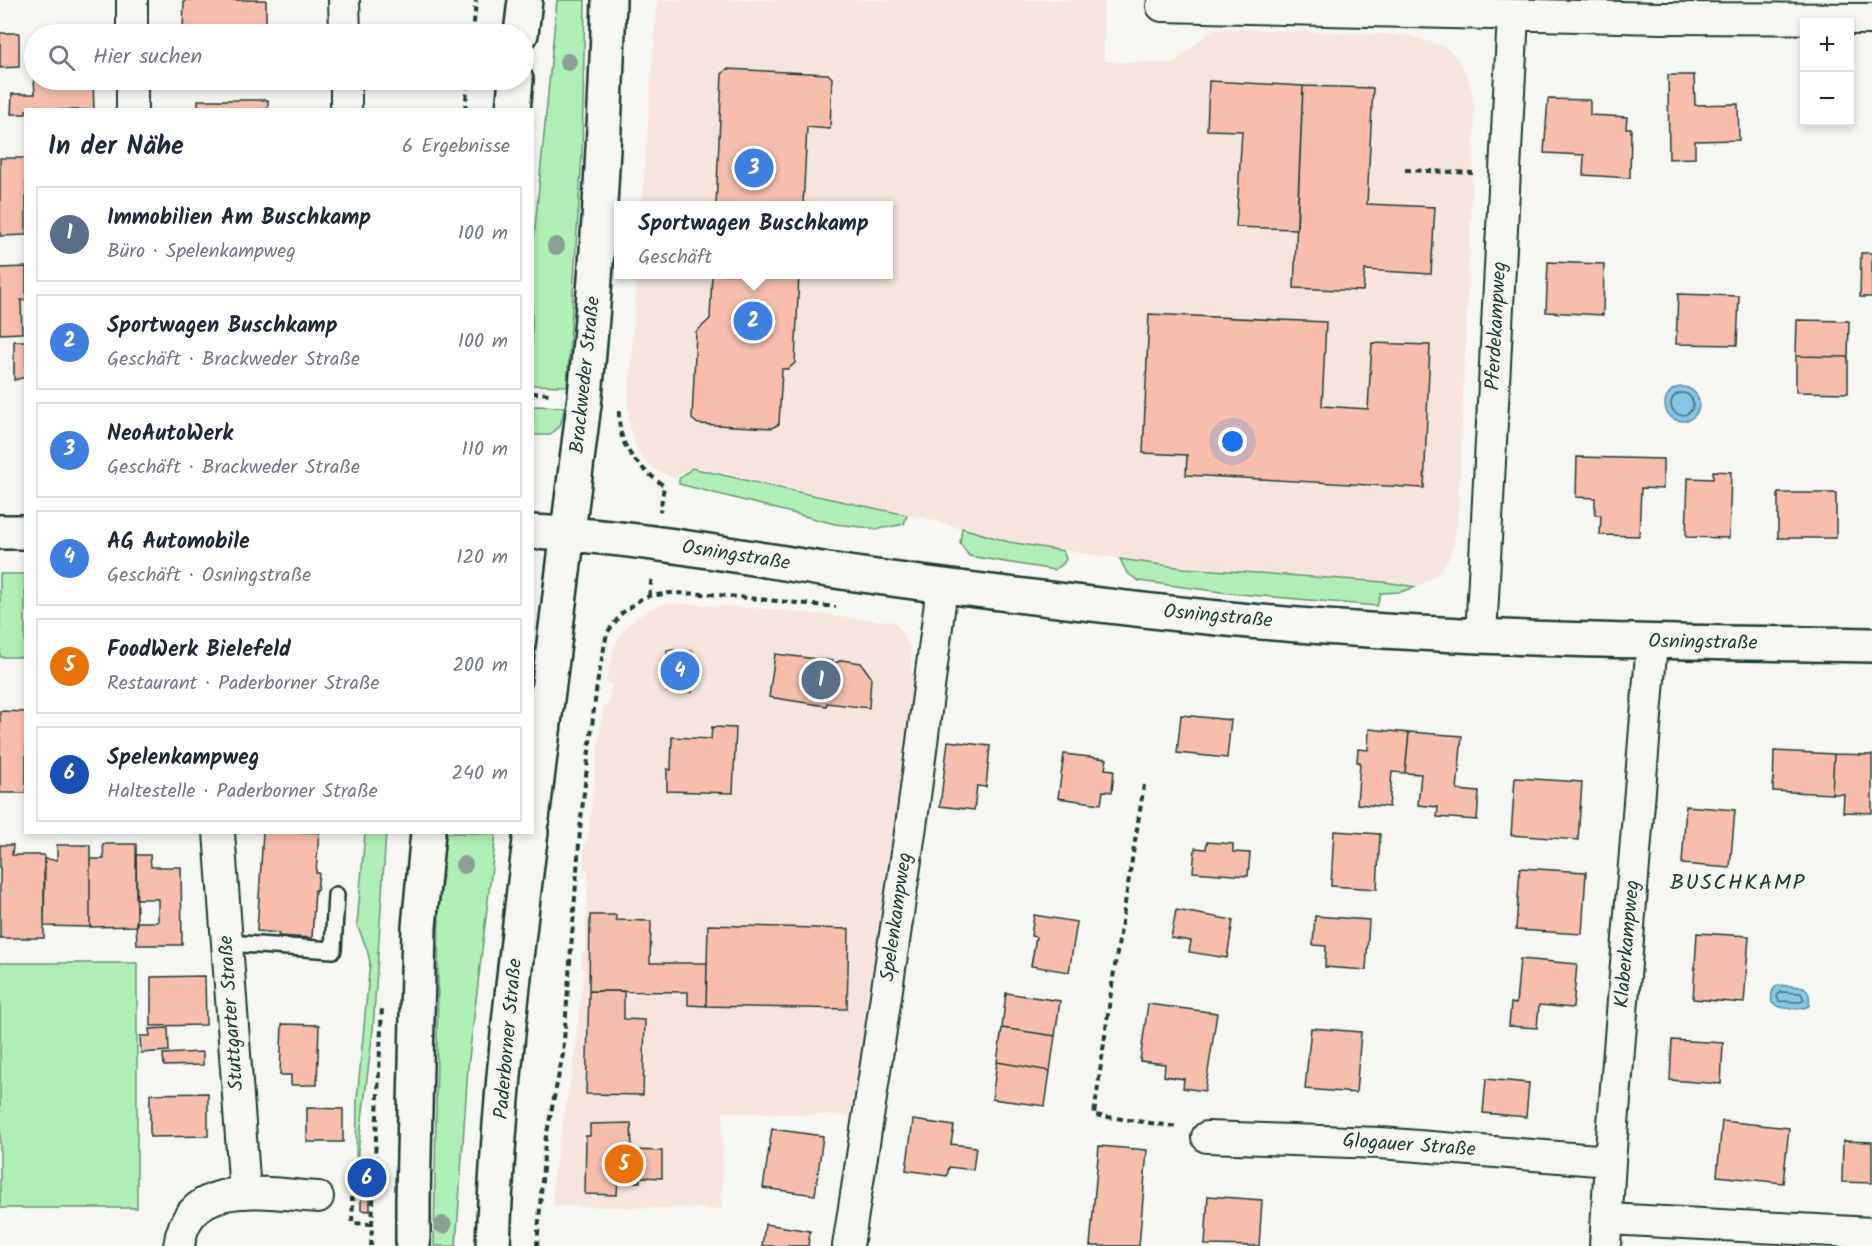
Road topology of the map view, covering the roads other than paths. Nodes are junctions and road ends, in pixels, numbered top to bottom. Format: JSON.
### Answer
{"nodes":[{"id":1,"x":132,"y":0,"type":"edge"},
{"id":2,"x":344,"y":0,"type":"edge"},
{"id":3,"x":525,"y":0,"type":"edge"},
{"id":4,"x":609,"y":0,"type":"edge"},
{"id":5,"x":1162,"y":6,"type":"dead end"},
{"id":6,"x":1512,"y":15,"type":"junction"},
{"id":7,"x":1872,"y":19,"type":"edge"},
{"id":8,"x":132,"y":24,"type":"edge"},
{"id":9,"x":345,"y":24,"type":"edge"},
{"id":10,"x":522,"y":24,"type":"edge"},
{"id":11,"x":132,"y":90,"type":"edge"},
{"id":12,"x":346,"y":90,"type":"edge"},
{"id":13,"x":515,"y":90,"type":"edge"},
{"id":14,"x":132,"y":108,"type":"edge"},
{"id":15,"x":346,"y":108,"type":"edge"},
{"id":16,"x":513,"y":108,"type":"edge"},
{"id":17,"x":0,"y":532,"type":"edge"},
{"id":18,"x":24,"y":532,"type":"edge"},
{"id":19,"x":534,"y":532,"type":"edge"},
{"id":20,"x":568,"y":534,"type":"junction"},
{"id":21,"x":942,"y":587,"type":"junction"},
{"id":22,"x":1480,"y":636,"type":"junction"},
{"id":23,"x":1652,"y":642,"type":"junction"},
{"id":24,"x":1872,"y":645,"type":"edge"},
{"id":25,"x":534,"y":803,"type":"edge"},
{"id":26,"x":219,"y":834,"type":"edge"},
{"id":27,"x":428,"y":834,"type":"edge"},
{"id":28,"x":531,"y":834,"type":"edge"},
{"id":29,"x":336,"y":895,"type":"dead end"},
{"id":30,"x":227,"y":944,"type":"junction"},
{"id":31,"x":1207,"y":1137,"type":"road end"},
{"id":32,"x":1610,"y":1161,"type":"junction"},
{"id":33,"x":245,"y":1193,"type":"junction"},
{"id":34,"x":318,"y":1197,"type":"dead end"},
{"id":35,"x":1606,"y":1233,"type":"edge"},
{"id":36,"x":1872,"y":1233,"type":"edge"},
{"id":37,"x":180,"y":1246,"type":"edge"},
{"id":38,"x":413,"y":1246,"type":"edge"},
{"id":39,"x":493,"y":1246,"type":"edge"},
{"id":40,"x":848,"y":1246,"type":"edge"}],
"edges":[{"from":1,"to":8,"type":"street"},
{"from":2,"to":9,"type":"street"},
{"from":3,"to":10,"type":"main road"},
{"from":4,"to":20,"type":"main road","name":"Brackweder Straße"},
{"from":5,"to":6,"type":"street"},
{"from":6,"to":7,"type":"street"},
{"from":6,"to":22,"type":"street","name":"Pferdekampweg"},
{"from":11,"to":14,"type":"street"},
{"from":12,"to":15,"type":"street"},
{"from":13,"to":16,"type":"main road"},
{"from":17,"to":18,"type":"main road"},
{"from":19,"to":20,"type":"main road","name":"Osningstraße"},
{"from":20,"to":21,"type":"main road","name":"Osningstraße"},
{"from":20,"to":25,"type":"main road"},
{"from":21,"to":22,"type":"main road","name":"Osningstraße"},
{"from":21,"to":40,"type":"street","name":"Spelenkampweg"},
{"from":22,"to":23,"type":"main road","name":"Osningstraße"},
{"from":23,"to":24,"type":"main road","name":"Osningstraße"},
{"from":23,"to":32,"type":"street","name":"Klaberkampweg"},
{"from":26,"to":30,"type":"street","name":"Stuttgarter Straße"},
{"from":27,"to":38,"type":"main road"},
{"from":28,"to":39,"type":"main road","name":"Paderborner Straße"},
{"from":29,"to":30,"type":"lane"},
{"from":30,"to":33,"type":"street","name":"Stuttgarter Straße"},
{"from":31,"to":32,"type":"street","name":"Glogauer Straße"},
{"from":32,"to":35,"type":"street","name":"Klaberkampweg"},
{"from":33,"to":34,"type":"street"},
{"from":33,"to":37,"type":"street"},
{"from":35,"to":36,"type":"street"}]}
